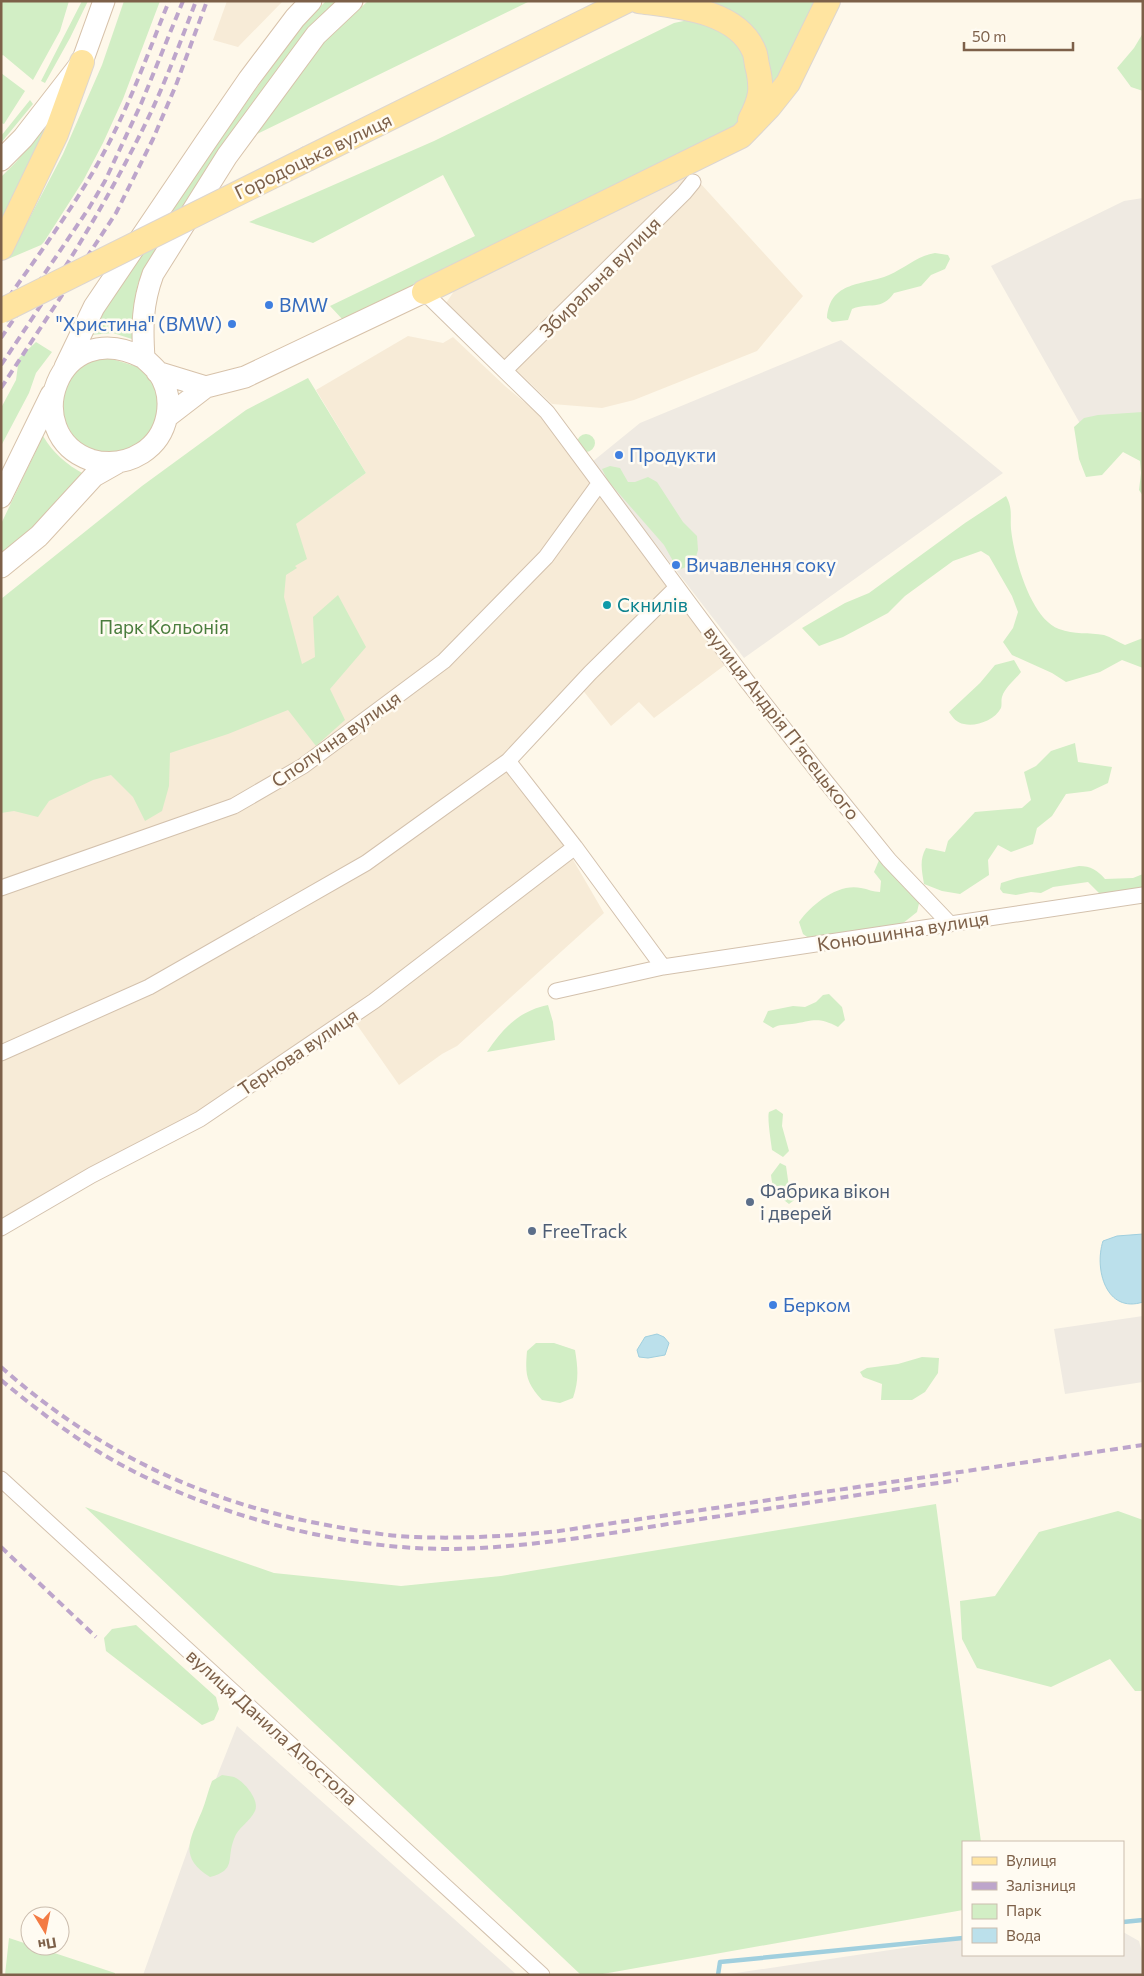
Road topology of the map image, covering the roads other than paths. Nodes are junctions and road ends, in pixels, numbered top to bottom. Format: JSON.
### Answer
{"nodes":[{"id":1,"x":104,"y":1,"type":"edge"},
{"id":2,"x":311,"y":1,"type":"edge"},
{"id":3,"x":352,"y":1,"type":"edge"},
{"id":4,"x":626,"y":1,"type":"edge"},
{"id":5,"x":639,"y":1,"type":"edge"},
{"id":6,"x":828,"y":1,"type":"edge"},
{"id":7,"x":82,"y":62,"type":"junction"},
{"id":8,"x":741,"y":136,"type":"junction"},
{"id":9,"x":1,"y":160,"type":"edge"},
{"id":10,"x":692,"y":182,"type":"dead end"},
{"id":11,"x":1,"y":248,"type":"edge"},
{"id":12,"x":424,"y":292,"type":"junction"},
{"id":13,"x":1,"y":311,"type":"edge"},
{"id":14,"x":151,"y":365,"type":"junction"},
{"id":15,"x":505,"y":370,"type":"junction"},
{"id":16,"x":57,"y":382,"type":"junction"},
{"id":17,"x":206,"y":387,"type":"junction"},
{"id":18,"x":167,"y":416,"type":"junction"},
{"id":19,"x":117,"y":463,"type":"junction"},
{"id":20,"x":599,"y":484,"type":"junction"},
{"id":21,"x":1,"y":496,"type":"edge"},
{"id":22,"x":1,"y":566,"type":"edge"},
{"id":23,"x":677,"y":587,"type":"junction"},
{"id":24,"x":508,"y":761,"type":"junction"},
{"id":25,"x":575,"y":847,"type":"junction"},
{"id":26,"x":1,"y":888,"type":"edge"},
{"id":27,"x":1143,"y":895,"type":"edge"},
{"id":28,"x":950,"y":924,"type":"junction"},
{"id":29,"x":663,"y":967,"type":"junction"},
{"id":30,"x":556,"y":991,"type":"dead end"},
{"id":31,"x":1,"y":1053,"type":"edge"},
{"id":32,"x":1,"y":1228,"type":"edge"},
{"id":33,"x":1,"y":1479,"type":"edge"},
{"id":34,"x":542,"y":1975,"type":"edge"}],
"edges":[{"from":1,"to":7,"type":"street"},
{"from":2,"to":16,"type":"street"},
{"from":3,"to":14,"type":"street"},
{"from":4,"to":13,"type":"main road","name":"Городоцька вулиця","bridge":true},
{"from":5,"to":8,"type":"main road"},
{"from":6,"to":8,"type":"main road"},
{"from":7,"to":9,"type":"street"},
{"from":7,"to":11,"type":"main road"},
{"from":8,"to":12,"type":"main road"},
{"from":10,"to":15,"type":"street","name":"Збиральна вулиця"},
{"from":12,"to":15,"type":"street","name":"вулиця Андрія Пʼясецького"},
{"from":12,"to":17,"type":"street"},
{"from":14,"to":16,"type":"street"},
{"from":14,"to":17,"type":"street"},
{"from":14,"to":18,"type":"street"},
{"from":15,"to":20,"type":"street","name":"вулиця Андрія Пʼясецького"},
{"from":16,"to":19,"type":"street"},
{"from":16,"to":21,"type":"street"},
{"from":17,"to":18,"type":"street"},
{"from":18,"to":19,"type":"street"},
{"from":19,"to":22,"type":"street"},
{"from":20,"to":23,"type":"street","name":"вулиця Андрія Пʼясецького"},
{"from":20,"to":26,"type":"street","name":"Сполучна вулиця"},
{"from":23,"to":24,"type":"street"},
{"from":23,"to":28,"type":"street","name":"вулиця Андрія Пʼясецького"},
{"from":24,"to":25,"type":"street"},
{"from":24,"to":31,"type":"street"},
{"from":25,"to":29,"type":"street"},
{"from":25,"to":32,"type":"street","name":"Тернова вулиця"},
{"from":27,"to":28,"type":"street","name":"Конюшинна вулиця"},
{"from":28,"to":29,"type":"street","name":"Конюшинна вулиця"},
{"from":29,"to":30,"type":"street","name":"Конюшинна вулиця"},
{"from":33,"to":34,"type":"street","name":"вулиця Данила Апостола"}]}
